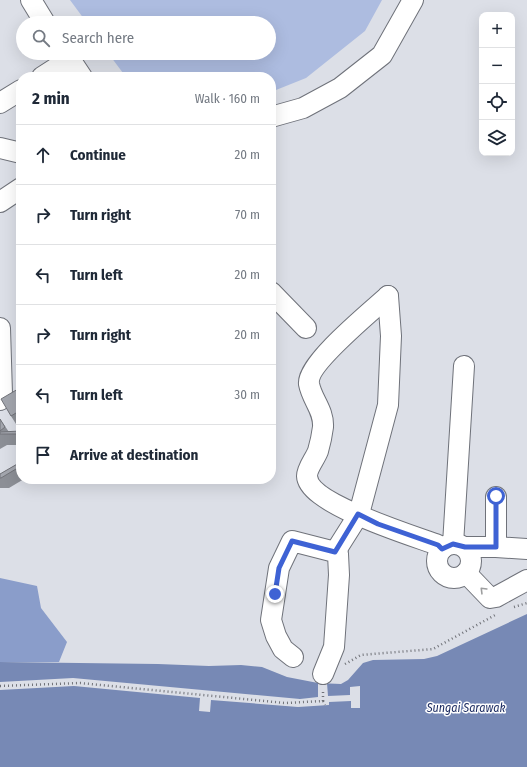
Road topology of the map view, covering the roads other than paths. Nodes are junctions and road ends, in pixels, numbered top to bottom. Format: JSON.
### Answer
{"nodes":[{"id":1,"x":31,"y":0,"type":"edge"},
{"id":2,"x":413,"y":0,"type":"edge"},
{"id":3,"x":41,"y":16,"type":"edge"},
{"id":4,"x":63,"y":60,"type":"edge"},
{"id":5,"x":71,"y":60,"type":"edge"},
{"id":6,"x":48,"y":72,"type":"edge"},
{"id":7,"x":79,"y":72,"type":"edge"},
{"id":8,"x":16,"y":93,"type":"edge"},
{"id":9,"x":0,"y":103,"type":"edge"},
{"id":10,"x":276,"y":116,"type":"edge"},
{"id":11,"x":0,"y":148,"type":"edge"},
{"id":12,"x":16,"y":152,"type":"edge"},
{"id":13,"x":16,"y":191,"type":"edge"},
{"id":14,"x":0,"y":202,"type":"edge"},
{"id":15,"x":276,"y":297,"type":"edge"},
{"id":16,"x":0,"y":328,"type":"edge"},
{"id":17,"x":306,"y":328,"type":"dead end"},
{"id":18,"x":464,"y":366,"type":"dead end"},
{"id":19,"x":0,"y":400,"type":"edge"},
{"id":20,"x":496,"y":496,"type":"dead end"},
{"id":21,"x":358,"y":514,"type":"junction"},
{"id":22,"x":453,"y":546,"type":"junction"},
{"id":23,"x":496,"y":547,"type":"junction"},
{"id":24,"x":522,"y":549,"type":"edge"},
{"id":25,"x":335,"y":552,"type":"junction"},
{"id":26,"x":468,"y":570,"type":"junction"},
{"id":27,"x":527,"y":580,"type":"edge"},
{"id":28,"x":293,"y":657,"type":"dead end"},
{"id":29,"x":323,"y":674,"type":"road end"}],
"edges":[{"from":1,"to":3,"type":"street"},
{"from":2,"to":10,"type":"street"},
{"from":4,"to":6,"type":"street"},
{"from":5,"to":7,"type":"street"},
{"from":8,"to":9,"type":"street"},
{"from":11,"to":12,"type":"street"},
{"from":13,"to":14,"type":"street"},
{"from":15,"to":17,"type":"street"},
{"from":16,"to":19,"type":"street"},
{"from":18,"to":22,"type":"street"},
{"from":20,"to":23,"type":"street"},
{"from":21,"to":21,"type":"street"},
{"from":21,"to":22,"type":"street"},
{"from":21,"to":25,"type":"street"},
{"from":22,"to":23,"type":"street"},
{"from":22,"to":26,"type":"street"},
{"from":22,"to":26,"type":"street"},
{"from":23,"to":24,"type":"street"},
{"from":24,"to":26,"type":"street"},
{"from":25,"to":28,"type":"street"},
{"from":25,"to":29,"type":"street"},
{"from":27,"to":26,"type":"street","one_way":true}]}
